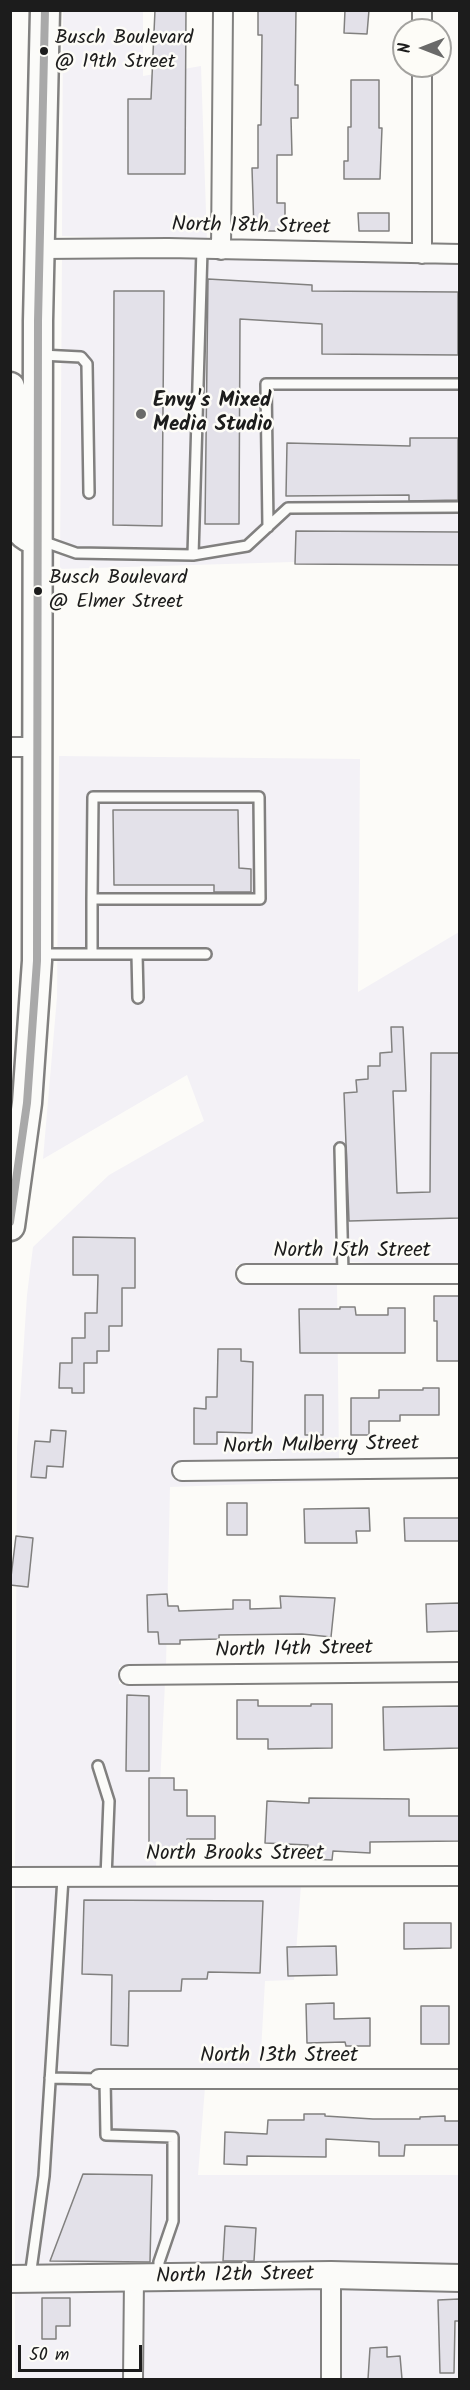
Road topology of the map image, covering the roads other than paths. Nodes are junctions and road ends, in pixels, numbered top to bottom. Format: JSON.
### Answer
{"nodes":[{"id":1,"x":45,"y":10,"type":"edge"},
{"id":2,"x":223,"y":10,"type":"edge"},
{"id":3,"x":422,"y":78,"type":"edge"},
{"id":4,"x":41,"y":249,"type":"junction"},
{"id":5,"x":202,"y":249,"type":"junction"},
{"id":6,"x":221,"y":250,"type":"junction"},
{"id":7,"x":422,"y":254,"type":"junction"},
{"id":8,"x":459,"y":254,"type":"edge"},
{"id":9,"x":38,"y":355,"type":"junction"},
{"id":10,"x":459,"y":384,"type":"edge"},
{"id":11,"x":10,"y":387,"type":"edge"},
{"id":12,"x":89,"y":492,"type":"dead end"},
{"id":13,"x":459,"y":507,"type":"edge"},
{"id":14,"x":268,"y":527,"type":"junction"},
{"id":15,"x":37,"y":540,"type":"junction"},
{"id":16,"x":194,"y":555,"type":"junction"},
{"id":17,"x":24,"y":747,"type":"edge"},
{"id":18,"x":92,"y":899,"type":"junction"},
{"id":19,"x":37,"y":954,"type":"junction"},
{"id":20,"x":92,"y":954,"type":"junction"},
{"id":21,"x":137,"y":954,"type":"junction"},
{"id":22,"x":206,"y":954,"type":"dead end"},
{"id":23,"x":138,"y":998,"type":"dead end"},
{"id":24,"x":16,"y":1141,"type":"edge"},
{"id":25,"x":340,"y":1149,"type":"dead end"},
{"id":26,"x":10,"y":1226,"type":"edge"},
{"id":27,"x":246,"y":1274,"type":"dead end"},
{"id":28,"x":343,"y":1274,"type":"junction"},
{"id":29,"x":459,"y":1274,"type":"edge"},
{"id":30,"x":459,"y":1468,"type":"edge"},
{"id":31,"x":182,"y":1471,"type":"dead end"},
{"id":32,"x":459,"y":1672,"type":"edge"},
{"id":33,"x":129,"y":1676,"type":"dead end"},
{"id":34,"x":98,"y":1766,"type":"dead end"},
{"id":35,"x":459,"y":1876,"type":"edge"},
{"id":36,"x":10,"y":1877,"type":"edge"},
{"id":37,"x":63,"y":1878,"type":"junction"},
{"id":38,"x":106,"y":1878,"type":"junction"},
{"id":39,"x":50,"y":2078,"type":"junction"},
{"id":40,"x":102,"y":2079,"type":"junction"},
{"id":41,"x":459,"y":2079,"type":"edge"},
{"id":42,"x":332,"y":2276,"type":"junction"},
{"id":43,"x":134,"y":2278,"type":"junction"},
{"id":44,"x":159,"y":2278,"type":"junction"},
{"id":45,"x":459,"y":2278,"type":"edge"},
{"id":46,"x":20,"y":2279,"type":"edge"},
{"id":47,"x":133,"y":2379,"type":"edge"},
{"id":48,"x":331,"y":2379,"type":"edge"}],
"edges":[{"from":1,"to":4,"type":"main road"},
{"from":2,"to":6,"type":"street"},
{"from":3,"to":7,"type":"street"},
{"from":4,"to":5,"type":"street","name":"North 18th Street"},
{"from":4,"to":9,"type":"main road"},
{"from":5,"to":6,"type":"street","name":"North 18th Street"},
{"from":5,"to":16,"type":"lane"},
{"from":6,"to":7,"type":"street","name":"North 18th Street"},
{"from":7,"to":8,"type":"street","name":"North 18th Street"},
{"from":9,"to":12,"type":"lane"},
{"from":9,"to":15,"type":"main road"},
{"from":10,"to":14,"type":"lane"},
{"from":11,"to":15,"type":"main road"},
{"from":13,"to":14,"type":"lane"},
{"from":14,"to":16,"type":"lane"},
{"from":15,"to":16,"type":"lane"},
{"from":15,"to":17,"type":"main road"},
{"from":17,"to":19,"type":"main road"},
{"from":18,"to":18,"type":"lane"},
{"from":18,"to":20,"type":"lane"},
{"from":19,"to":20,"type":"lane"},
{"from":19,"to":24,"type":"main road"},
{"from":20,"to":21,"type":"lane"},
{"from":21,"to":22,"type":"lane"},
{"from":21,"to":23,"type":"lane"},
{"from":24,"to":26,"type":"main road"},
{"from":25,"to":28,"type":"lane"},
{"from":27,"to":28,"type":"street","name":"North 15th Street"},
{"from":28,"to":29,"type":"street","name":"North 15th Street"},
{"from":30,"to":31,"type":"street","name":"North Mulberry Street"},
{"from":32,"to":33,"type":"street","name":"North 14th Street"},
{"from":34,"to":38,"type":"lane"},
{"from":35,"to":38,"type":"street","name":"North Brooks Street"},
{"from":36,"to":37,"type":"street","name":"North Brooks Street"},
{"from":37,"to":38,"type":"street","name":"North Brooks Street"},
{"from":37,"to":39,"type":"lane"},
{"from":39,"to":40,"type":"lane"},
{"from":39,"to":46,"type":"lane"},
{"from":40,"to":41,"type":"street","name":"North 13th Street"},
{"from":40,"to":44,"type":"lane"},
{"from":42,"to":44,"type":"street","name":"North 12th Street"},
{"from":42,"to":45,"type":"street","name":"North 12th Street"},
{"from":42,"to":48,"type":"street"},
{"from":43,"to":44,"type":"street","name":"North 12th Street"},
{"from":43,"to":46,"type":"street","name":"North 12th Street"},
{"from":43,"to":47,"type":"street"}]}
